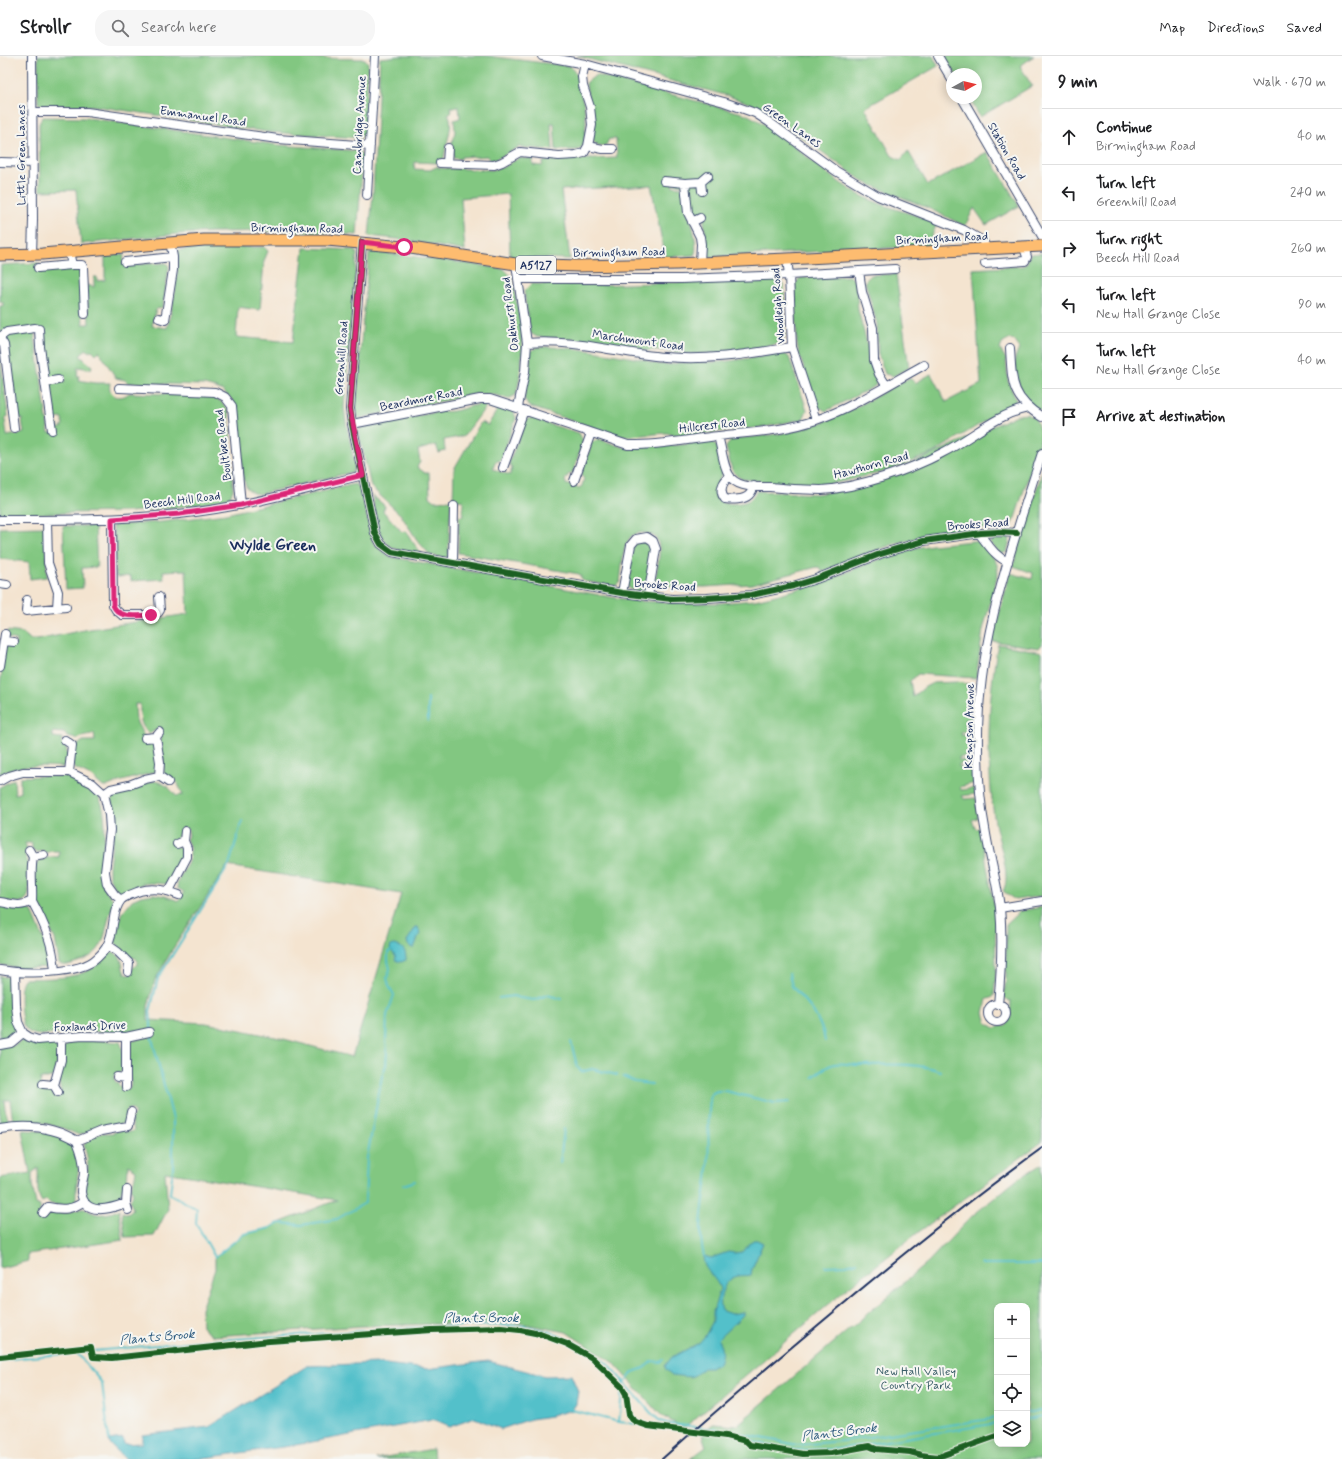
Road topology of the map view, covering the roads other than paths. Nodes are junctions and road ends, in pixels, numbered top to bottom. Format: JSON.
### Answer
{"nodes":[{"id":1,"x":32,"y":56,"type":"edge"},
{"id":2,"x":375,"y":56,"type":"edge"},
{"id":3,"x":542,"y":56,"type":"edge"},
{"id":4,"x":938,"y":56,"type":"edge"},
{"id":5,"x":585,"y":64,"type":"junction"},
{"id":6,"x":946,"y":70,"type":"edge"},
{"id":7,"x":965,"y":104,"type":"edge"},
{"id":8,"x":33,"y":112,"type":"junction"},
{"id":9,"x":370,"y":146,"type":"junction"},
{"id":10,"x":588,"y":146,"type":"junction"},
{"id":11,"x":448,"y":148,"type":"dead end"},
{"id":12,"x":613,"y":149,"type":"dead end"},
{"id":13,"x":0,"y":162,"type":"edge"},
{"id":14,"x":33,"y":163,"type":"junction"},
{"id":15,"x":708,"y":176,"type":"dead end"},
{"id":16,"x":664,"y":181,"type":"dead end"},
{"id":17,"x":701,"y":182,"type":"junction"},
{"id":18,"x":685,"y":183,"type":"junction"},
{"id":19,"x":702,"y":191,"type":"dead end"},
{"id":20,"x":367,"y":195,"type":"dead end"},
{"id":21,"x":700,"y":218,"type":"dead end"},
{"id":22,"x":692,"y":222,"type":"junction"},
{"id":23,"x":1042,"y":236,"type":"edge"},
{"id":24,"x":170,"y":242,"type":"junction"},
{"id":25,"x":362,"y":242,"type":"junction"},
{"id":26,"x":1042,"y":246,"type":"edge"},
{"id":27,"x":1024,"y":247,"type":"junction"},
{"id":28,"x":986,"y":249,"type":"junction"},
{"id":29,"x":69,"y":252,"type":"junction"},
{"id":30,"x":37,"y":254,"type":"junction"},
{"id":31,"x":0,"y":255,"type":"edge"},
{"id":32,"x":173,"y":258,"type":"junction"},
{"id":33,"x":787,"y":259,"type":"junction"},
{"id":34,"x":125,"y":262,"type":"dead end"},
{"id":35,"x":700,"y":263,"type":"junction"},
{"id":36,"x":516,"y":264,"type":"junction"},
{"id":37,"x":985,"y":264,"type":"dead end"},
{"id":38,"x":72,"y":265,"type":"junction"},
{"id":39,"x":895,"y":269,"type":"dead end"},
{"id":40,"x":859,"y":271,"type":"junction"},
{"id":41,"x":789,"y":275,"type":"junction"},
{"id":42,"x":518,"y":279,"type":"junction"},
{"id":43,"x":85,"y":314,"type":"dead end"},
{"id":44,"x":159,"y":318,"type":"dead end"},
{"id":45,"x":0,"y":338,"type":"edge"},
{"id":46,"x":528,"y":343,"type":"junction"},
{"id":47,"x":792,"y":346,"type":"junction"},
{"id":48,"x":1010,"y":348,"type":"dead end"},
{"id":49,"x":924,"y":365,"type":"dead end"},
{"id":50,"x":58,"y":380,"type":"dead end"},
{"id":51,"x":46,"y":382,"type":"junction"},
{"id":52,"x":886,"y":385,"type":"junction"},
{"id":53,"x":119,"y":388,"type":"dead end"},
{"id":54,"x":495,"y":400,"type":"joint"},
{"id":55,"x":521,"y":408,"type":"junction"},
{"id":56,"x":1028,"y":408,"type":"junction"},
{"id":57,"x":1042,"y":417,"type":"edge"},
{"id":58,"x":816,"y":420,"type":"junction"},
{"id":59,"x":352,"y":424,"type":"junction"},
{"id":60,"x":14,"y":428,"type":"dead end"},
{"id":61,"x":52,"y":430,"type":"dead end"},
{"id":62,"x":590,"y":433,"type":"junction"},
{"id":63,"x":718,"y":436,"type":"junction"},
{"id":64,"x":1042,"y":454,"type":"edge"},
{"id":65,"x":503,"y":468,"type":"dead end"},
{"id":66,"x":363,"y":475,"type":"junction"},
{"id":67,"x":730,"y":476,"type":"junction"},
{"id":68,"x":574,"y":481,"type":"dead end"},
{"id":69,"x":754,"y":486,"type":"junction"},
{"id":70,"x":241,"y":505,"type":"junction"},
{"id":71,"x":454,"y":506,"type":"dead end"},
{"id":72,"x":112,"y":519,"type":"junction"},
{"id":73,"x":0,"y":520,"type":"edge"},
{"id":74,"x":47,"y":520,"type":"junction"},
{"id":75,"x":981,"y":533,"type":"junction"},
{"id":76,"x":1017,"y":533,"type":"junction"},
{"id":77,"x":1008,"y":562,"type":"junction"},
{"id":78,"x":453,"y":563,"type":"junction"},
{"id":79,"x":622,"y":593,"type":"junction"},
{"id":80,"x":648,"y":596,"type":"junction"},
{"id":81,"x":159,"y":597,"type":"dead end"},
{"id":82,"x":27,"y":600,"type":"dead end"},
{"id":83,"x":66,"y":607,"type":"dead end"},
{"id":84,"x":57,"y":608,"type":"junction"},
{"id":85,"x":14,"y":642,"type":"dead end"},
{"id":86,"x":0,"y":666,"type":"edge"},
{"id":87,"x":145,"y":738,"type":"dead end"},
{"id":88,"x":65,"y":740,"type":"dead end"},
{"id":89,"x":69,"y":772,"type":"junction"},
{"id":90,"x":159,"y":776,"type":"junction"},
{"id":91,"x":0,"y":781,"type":"edge"},
{"id":92,"x":168,"y":782,"type":"dead end"},
{"id":93,"x":104,"y":794,"type":"junction"},
{"id":94,"x":185,"y":831,"type":"dead end"},
{"id":95,"x":44,"y":854,"type":"dead end"},
{"id":96,"x":169,"y":891,"type":"junction"},
{"id":97,"x":179,"y":895,"type":"dead end"},
{"id":98,"x":121,"y":900,"type":"junction"},
{"id":99,"x":32,"y":901,"type":"junction"},
{"id":100,"x":1042,"y":901,"type":"edge"},
{"id":101,"x":0,"y":902,"type":"edge"},
{"id":102,"x":1000,"y":908,"type":"junction"},
{"id":103,"x":108,"y":945,"type":"junction"},
{"id":104,"x":131,"y":965,"type":"dead end"},
{"id":105,"x":0,"y":970,"type":"edge"},
{"id":106,"x":55,"y":971,"type":"junction"},
{"id":107,"x":15,"y":973,"type":"junction"},
{"id":108,"x":998,"y":1005,"type":"dead end"},
{"id":109,"x":149,"y":1032,"type":"dead end"},
{"id":110,"x":23,"y":1033,"type":"junction"},
{"id":111,"x":126,"y":1037,"type":"junction"},
{"id":112,"x":61,"y":1038,"type":"junction"},
{"id":113,"x":0,"y":1045,"type":"edge"},
{"id":114,"x":43,"y":1084,"type":"dead end"},
{"id":115,"x":126,"y":1087,"type":"dead end"},
{"id":116,"x":131,"y":1112,"type":"dead end"},
{"id":117,"x":0,"y":1129,"type":"edge"},
{"id":118,"x":77,"y":1141,"type":"junction"},
{"id":119,"x":127,"y":1190,"type":"dead end"},
{"id":120,"x":84,"y":1201,"type":"junction"},
{"id":121,"x":46,"y":1207,"type":"dead end"}],
"edges":[{"from":1,"to":8,"type":"street","name":"Little Green Lanes"},
{"from":2,"to":9,"type":"street","name":"Cambridge Avenue"},
{"from":3,"to":5,"type":"street","name":"Green Lanes"},
{"from":4,"to":6,"type":"street"},
{"from":5,"to":10,"type":"street"},
{"from":5,"to":28,"type":"street","name":"Green Lanes"},
{"from":7,"to":23,"type":"street","name":"Station Road"},
{"from":8,"to":9,"type":"street","name":"Emmanuel Road"},
{"from":8,"to":14,"type":"street","name":"Little Green Lanes"},
{"from":9,"to":20,"type":"street","name":"Cambridge Avenue"},
{"from":10,"to":11,"type":"street"},
{"from":10,"to":12,"type":"street"},
{"from":13,"to":14,"type":"street"},
{"from":14,"to":30,"type":"street","name":"Little Green Lanes"},
{"from":15,"to":17,"type":"street"},
{"from":16,"to":18,"type":"street"},
{"from":17,"to":18,"type":"street"},
{"from":17,"to":19,"type":"street"},
{"from":18,"to":22,"type":"street"},
{"from":21,"to":22,"type":"street"},
{"from":22,"to":35,"type":"street"},
{"from":24,"to":25,"type":"main road","name":"Birmingham Road","number":"A5127"},
{"from":24,"to":29,"type":"main road","name":"Birmingham Road","number":"A5127"},
{"from":24,"to":32,"type":"street"},
{"from":25,"to":36,"type":"main road","name":"Birmingham Road","number":"A5127"},
{"from":25,"to":59,"type":"street","name":"Greenhill Road"},
{"from":26,"to":27,"type":"main road","name":"Birmingham Road","number":"A5127"},
{"from":27,"to":28,"type":"main road","name":"Birmingham Road","number":"A5127"},
{"from":27,"to":37,"type":"street"},
{"from":28,"to":33,"type":"main road","name":"Birmingham Road","number":"A5127"},
{"from":29,"to":30,"type":"main road","name":"Birmingham Road","number":"A5127"},
{"from":29,"to":38,"type":"street"},
{"from":30,"to":31,"type":"main road","name":"Birmingham Road","number":"A5127"},
{"from":30,"to":38,"type":"street","name":"Little Green Lanes"},
{"from":32,"to":34,"type":"street"},
{"from":32,"to":44,"type":"street"},
{"from":33,"to":35,"type":"main road","name":"Birmingham Road","number":"A5127"},
{"from":33,"to":41,"type":"street","name":"Woodleigh Road"},
{"from":35,"to":36,"type":"main road","name":"Birmingham Road","number":"A5127"},
{"from":36,"to":42,"type":"street","name":"Oakhurst Road"},
{"from":38,"to":43,"type":"street"},
{"from":39,"to":40,"type":"street"},
{"from":40,"to":41,"type":"street"},
{"from":40,"to":52,"type":"street"},
{"from":41,"to":42,"type":"street"},
{"from":41,"to":47,"type":"street","name":"Woodleigh Road"},
{"from":42,"to":46,"type":"street","name":"Oakhurst Road"},
{"from":45,"to":51,"type":"street"},
{"from":45,"to":60,"type":"street"},
{"from":46,"to":47,"type":"street","name":"Marchmount Road"},
{"from":46,"to":55,"type":"street","name":"Oakhurst Road"},
{"from":47,"to":58,"type":"street","name":"Woodleigh Road"},
{"from":48,"to":56,"type":"street"},
{"from":49,"to":52,"type":"street","name":"Hillcrest Road"},
{"from":50,"to":51,"type":"street"},
{"from":51,"to":61,"type":"street"},
{"from":52,"to":58,"type":"street","name":"Hillcrest Road"},
{"from":53,"to":70,"type":"street","name":"Boultbee Road"},
{"from":54,"to":55,"type":"street","name":"Hillcrest Road"},
{"from":54,"to":59,"type":"street","name":"Beardmore Road"},
{"from":55,"to":62,"type":"street","name":"Hillcrest Road"},
{"from":55,"to":65,"type":"street","name":"Oakhurst Road"},
{"from":56,"to":57,"type":"street"},
{"from":56,"to":69,"type":"street","name":"Hawthorn Road"},
{"from":58,"to":63,"type":"street","name":"Hillcrest Road"},
{"from":59,"to":66,"type":"street","name":"Greenhill Road"},
{"from":62,"to":63,"type":"street","name":"Hillcrest Road"},
{"from":62,"to":68,"type":"street"},
{"from":63,"to":67,"type":"street"},
{"from":64,"to":76,"type":"street","name":"Kempson Avenue"},
{"from":66,"to":70,"type":"street","name":"Beech Hill Road"},
{"from":66,"to":78,"type":"street","name":"Brooks Road"},
{"from":67,"to":69,"type":"street","name":"Hawthorn Road"},
{"from":67,"to":69,"type":"street"},
{"from":70,"to":72,"type":"street","name":"Beech Hill Road"},
{"from":71,"to":78,"type":"street"},
{"from":72,"to":74,"type":"street","name":"Beech Hill Road"},
{"from":72,"to":81,"type":"street"},
{"from":73,"to":74,"type":"street","name":"Beech Hill Road"},
{"from":74,"to":84,"type":"street"},
{"from":75,"to":76,"type":"street","name":"Brooks Road"},
{"from":75,"to":77,"type":"street","name":"Brooks Road"},
{"from":75,"to":80,"type":"street","name":"Brooks Road"},
{"from":76,"to":77,"type":"street","name":"Kempson Avenue"},
{"from":77,"to":102,"type":"street","name":"Kempson Avenue"},
{"from":78,"to":79,"type":"street","name":"Brooks Road"},
{"from":79,"to":80,"type":"street","name":"Brooks Road"},
{"from":79,"to":80,"type":"street","name":"Brooks Road"},
{"from":82,"to":84,"type":"street"},
{"from":83,"to":84,"type":"street"},
{"from":85,"to":86,"type":"street"},
{"from":87,"to":90,"type":"street"},
{"from":88,"to":89,"type":"street"},
{"from":89,"to":91,"type":"street"},
{"from":89,"to":93,"type":"street"},
{"from":90,"to":92,"type":"street"},
{"from":90,"to":93,"type":"street"},
{"from":93,"to":98,"type":"street"},
{"from":94,"to":96,"type":"street"},
{"from":95,"to":99,"type":"street"},
{"from":96,"to":97,"type":"street"},
{"from":96,"to":98,"type":"street"},
{"from":98,"to":103,"type":"street"},
{"from":99,"to":101,"type":"street"},
{"from":99,"to":106,"type":"street"},
{"from":100,"to":102,"type":"street"},
{"from":102,"to":108,"type":"street","name":"Kempson Avenue"},
{"from":103,"to":104,"type":"street"},
{"from":103,"to":106,"type":"street"},
{"from":105,"to":107,"type":"street"},
{"from":106,"to":107,"type":"street"},
{"from":107,"to":110,"type":"street"},
{"from":109,"to":111,"type":"street","name":"Foxlands Drive"},
{"from":110,"to":112,"type":"street","name":"Foxlands Drive"},
{"from":110,"to":113,"type":"street"},
{"from":111,"to":112,"type":"street","name":"Foxlands Drive"},
{"from":111,"to":115,"type":"street"},
{"from":112,"to":114,"type":"street"},
{"from":116,"to":118,"type":"street"},
{"from":117,"to":118,"type":"street"},
{"from":118,"to":120,"type":"street"},
{"from":119,"to":120,"type":"street"},
{"from":120,"to":121,"type":"street"}]}
